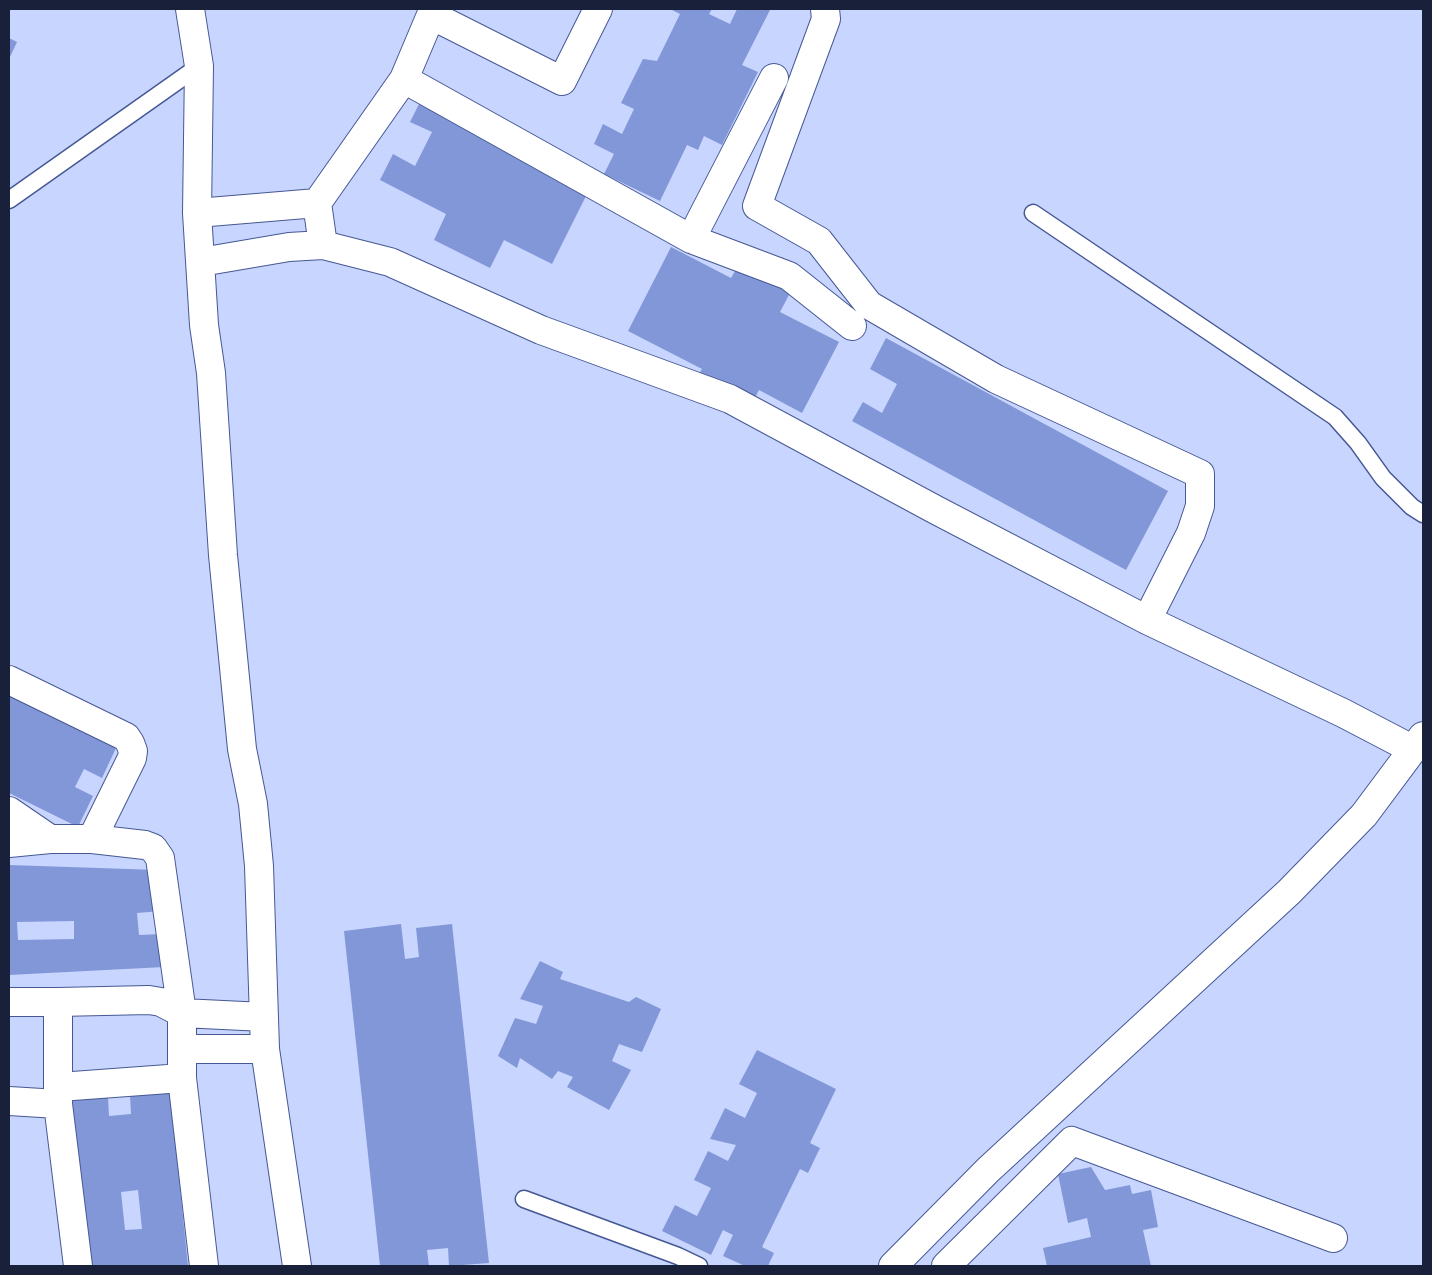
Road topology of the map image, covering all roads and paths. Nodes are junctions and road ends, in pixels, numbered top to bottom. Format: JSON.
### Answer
{"nodes":[{"id":1,"x":190,"y":9,"type":"edge"},
{"id":2,"x":598,"y":9,"type":"edge"},
{"id":3,"x":824,"y":9,"type":"edge"},
{"id":4,"x":199,"y":66,"type":"junction"},
{"id":5,"x":774,"y":78,"type":"dead end"},
{"id":6,"x":404,"y":80,"type":"junction"},
{"id":7,"x":9,"y":200,"type":"edge"},
{"id":8,"x":317,"y":202,"type":"junction"},
{"id":9,"x":197,"y":213,"type":"junction"},
{"id":10,"x":1033,"y":213,"type":"dead end"},
{"id":11,"x":691,"y":239,"type":"junction"},
{"id":12,"x":322,"y":245,"type":"junction"},
{"id":13,"x":201,"y":262,"type":"junction"},
{"id":14,"x":852,"y":326,"type":"dead end"},
{"id":15,"x":1423,"y":514,"type":"edge"},
{"id":16,"x":1147,"y":620,"type":"junction"},
{"id":17,"x":9,"y":680,"type":"edge"},
{"id":18,"x":1418,"y":742,"type":"edge"},
{"id":19,"x":9,"y":811,"type":"edge"},
{"id":20,"x":50,"y":839,"type":"junction"},
{"id":21,"x":92,"y":839,"type":"junction"},
{"id":22,"x":9,"y":843,"type":"edge"},
{"id":23,"x":9,"y":1002,"type":"edge"},
{"id":24,"x":58,"y":1002,"type":"junction"},
{"id":25,"x":182,"y":1013,"type":"junction"},
{"id":26,"x":264,"y":1017,"type":"junction"},
{"id":27,"x":183,"y":1049,"type":"junction"},
{"id":28,"x":265,"y":1049,"type":"junction"},
{"id":29,"x":182,"y":1078,"type":"junction"},
{"id":30,"x":58,"y":1095,"type":"junction"},
{"id":31,"x":9,"y":1101,"type":"edge"},
{"id":32,"x":524,"y":1200,"type":"dead end"},
{"id":33,"x":1333,"y":1238,"type":"dead end"},
{"id":34,"x":78,"y":1266,"type":"edge"},
{"id":35,"x":204,"y":1266,"type":"edge"},
{"id":36,"x":297,"y":1266,"type":"edge"},
{"id":37,"x":699,"y":1266,"type":"edge"},
{"id":38,"x":893,"y":1266,"type":"edge"},
{"id":39,"x":946,"y":1266,"type":"edge"}],
"edges":[{"from":1,"to":4,"type":"street"},
{"from":2,"to":6,"type":"street"},
{"from":3,"to":16,"type":"street"},
{"from":4,"to":7,"type":"lane"},
{"from":4,"to":9,"type":"street"},
{"from":5,"to":11,"type":"street"},
{"from":6,"to":8,"type":"street"},
{"from":6,"to":11,"type":"street"},
{"from":8,"to":9,"type":"street"},
{"from":8,"to":12,"type":"street"},
{"from":9,"to":13,"type":"street"},
{"from":10,"to":15,"type":"lane"},
{"from":11,"to":14,"type":"street"},
{"from":12,"to":13,"type":"street"},
{"from":12,"to":16,"type":"street"},
{"from":13,"to":26,"type":"street"},
{"from":16,"to":18,"type":"street"},
{"from":17,"to":21,"type":"street"},
{"from":18,"to":38,"type":"street"},
{"from":19,"to":20,"type":"street"},
{"from":20,"to":21,"type":"street"},
{"from":20,"to":22,"type":"street"},
{"from":21,"to":25,"type":"street"},
{"from":23,"to":24,"type":"street"},
{"from":24,"to":25,"type":"street"},
{"from":24,"to":30,"type":"street"},
{"from":25,"to":26,"type":"street"},
{"from":25,"to":27,"type":"street"},
{"from":26,"to":28,"type":"street"},
{"from":27,"to":28,"type":"street"},
{"from":27,"to":29,"type":"street"},
{"from":28,"to":36,"type":"street"},
{"from":29,"to":30,"type":"street"},
{"from":29,"to":35,"type":"street"},
{"from":30,"to":31,"type":"street"},
{"from":30,"to":34,"type":"street"},
{"from":32,"to":37,"type":"lane"},
{"from":33,"to":39,"type":"street"}]}
